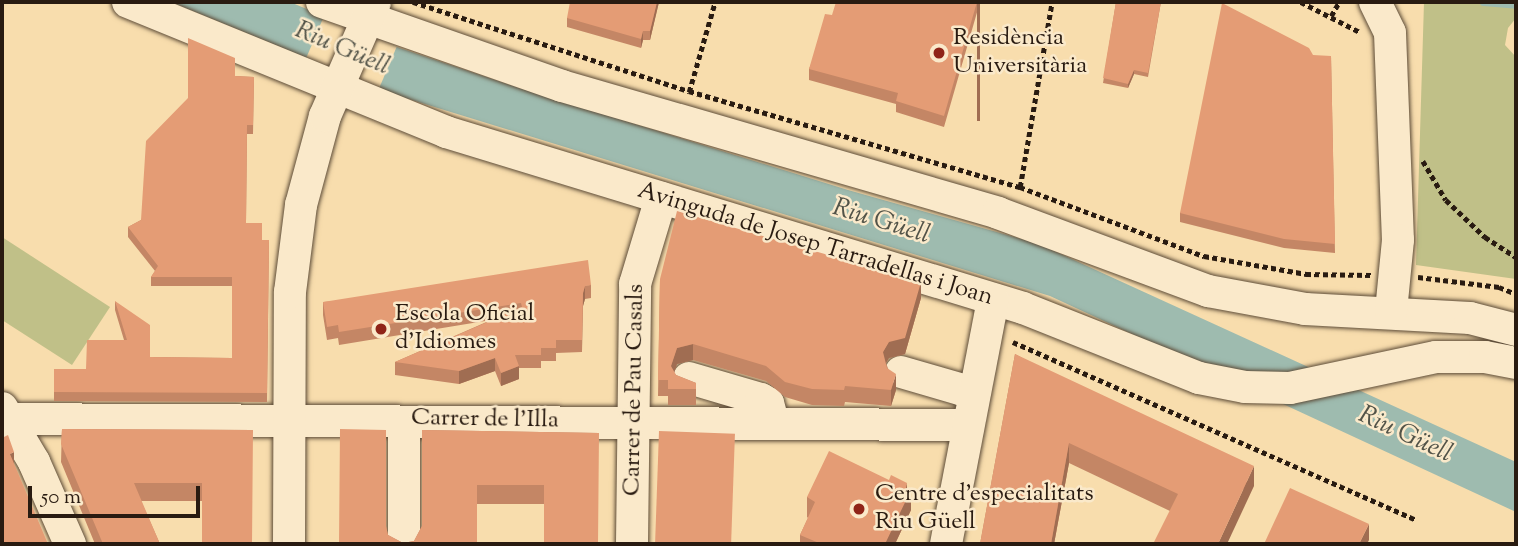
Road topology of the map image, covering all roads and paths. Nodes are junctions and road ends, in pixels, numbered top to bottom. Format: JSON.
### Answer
{"nodes":[{"id":1,"x":128,"y":2,"type":"edge"},
{"id":2,"x":323,"y":2,"type":"edge"},
{"id":3,"x":413,"y":2,"type":"edge"},
{"id":4,"x":715,"y":2,"type":"edge"},
{"id":5,"x":1052,"y":2,"type":"edge"},
{"id":6,"x":1301,"y":2,"type":"edge"},
{"id":7,"x":1339,"y":2,"type":"edge"},
{"id":8,"x":1375,"y":2,"type":"edge"},
{"id":9,"x":1331,"y":16,"type":"junction"},
{"id":10,"x":368,"y":17,"type":"edge"},
{"id":11,"x":1365,"y":35,"type":"dead end"},
{"id":12,"x":340,"y":83,"type":"junction"},
{"id":13,"x":689,"y":91,"type":"junction"},
{"id":14,"x":1421,"y":158,"type":"dead end"},
{"id":15,"x":1020,"y":187,"type":"junction"},
{"id":16,"x":660,"y":198,"type":"junction"},
{"id":17,"x":1516,"y":257,"type":"edge"},
{"id":18,"x":1380,"y":271,"type":"junction"},
{"id":19,"x":1516,"y":294,"type":"edge"},
{"id":20,"x":993,"y":299,"type":"junction"},
{"id":21,"x":1391,"y":312,"type":"junction"},
{"id":22,"x":1516,"y":330,"type":"edge"},
{"id":23,"x":987,"y":333,"type":"junction"},
{"id":24,"x":1516,"y":363,"type":"edge"},
{"id":25,"x":901,"y":372,"type":"dead end"},
{"id":26,"x":689,"y":379,"type":"edge"},
{"id":27,"x":974,"y":389,"type":"junction"},
{"id":28,"x":4,"y":415,"type":"edge"},
{"id":29,"x":289,"y":419,"type":"junction"},
{"id":30,"x":632,"y":421,"type":"junction"},
{"id":31,"x":773,"y":422,"type":"junction"},
{"id":32,"x":968,"y":425,"type":"junction"},
{"id":33,"x":404,"y":436,"type":"dead end"},
{"id":34,"x":1416,"y":520,"type":"dead end"},
{"id":35,"x":70,"y":544,"type":"edge"},
{"id":36,"x":289,"y":544,"type":"edge"},
{"id":37,"x":404,"y":544,"type":"edge"},
{"id":38,"x":632,"y":544,"type":"edge"},
{"id":39,"x":946,"y":544,"type":"edge"}],
"edges":[{"from":1,"to":12,"type":"street","name":"Avinguda de Josep Tarradellas i Joan"},
{"from":2,"to":10,"type":"street"},
{"from":3,"to":13,"type":"path"},
{"from":4,"to":13,"type":"path"},
{"from":5,"to":15,"type":"path"},
{"from":6,"to":9,"type":"path"},
{"from":7,"to":9,"type":"path"},
{"from":8,"to":18,"type":"street"},
{"from":9,"to":11,"type":"path"},
{"from":10,"to":12,"type":"street"},
{"from":10,"to":21,"type":"street"},
{"from":12,"to":16,"type":"street","name":"Avinguda de Josep Tarradellas i Joan"},
{"from":12,"to":29,"type":"street"},
{"from":13,"to":15,"type":"path"},
{"from":14,"to":17,"type":"path"},
{"from":15,"to":18,"type":"path"},
{"from":16,"to":20,"type":"street","name":"Avinguda de Josep Tarradellas i Joan"},
{"from":16,"to":30,"type":"street","name":"Carrer de Pau Casals"},
{"from":18,"to":19,"type":"path"},
{"from":18,"to":21,"type":"street"},
{"from":20,"to":23,"type":"street"},
{"from":20,"to":24,"type":"street","name":"Avinguda de Josep Tarradellas i Joan"},
{"from":21,"to":22,"type":"street"},
{"from":23,"to":27,"type":"street"},
{"from":23,"to":34,"type":"path"},
{"from":25,"to":27,"type":"street"},
{"from":26,"to":31,"type":"street"},
{"from":27,"to":32,"type":"street"},
{"from":28,"to":29,"type":"street","name":"Carrer de l'Illa"},
{"from":28,"to":35,"type":"street"},
{"from":29,"to":30,"type":"street","name":"Carrer de l'Illa"},
{"from":29,"to":36,"type":"street"},
{"from":30,"to":31,"type":"street","name":"Carrer de l'Illa"},
{"from":30,"to":38,"type":"street","name":"Carrer de Pau Casals"},
{"from":31,"to":32,"type":"street","name":"Carrer de l'Illa"},
{"from":32,"to":39,"type":"street"},
{"from":33,"to":37,"type":"street"}]}
